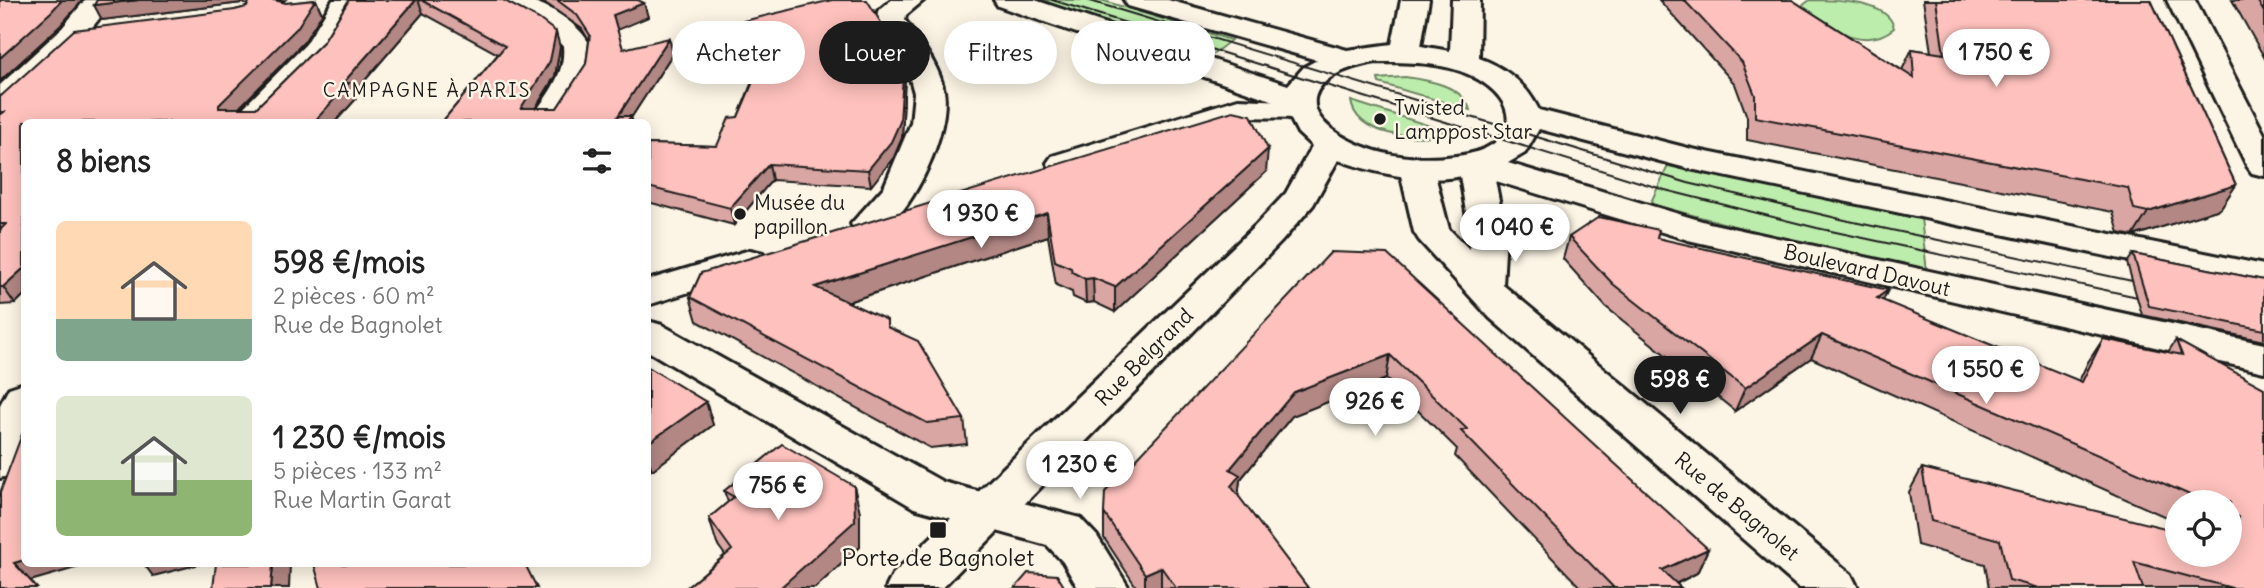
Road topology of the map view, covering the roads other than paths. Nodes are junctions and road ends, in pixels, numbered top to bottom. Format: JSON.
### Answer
{"nodes":[{"id":1,"x":100,"y":0,"type":"edge"},
{"id":2,"x":507,"y":0,"type":"edge"},
{"id":3,"x":909,"y":0,"type":"edge"},
{"id":4,"x":1007,"y":0,"type":"edge"},
{"id":5,"x":1138,"y":0,"type":"edge"},
{"id":6,"x":1415,"y":0,"type":"edge"},
{"id":7,"x":1466,"y":0,"type":"edge"},
{"id":8,"x":2181,"y":0,"type":"edge"},
{"id":9,"x":338,"y":1,"type":"edge"},
{"id":10,"x":108,"y":30,"type":"edge"},
{"id":11,"x":72,"y":34,"type":"junction"},
{"id":12,"x":1405,"y":53,"type":"junction"},
{"id":13,"x":1343,"y":58,"type":"junction"},
{"id":14,"x":1464,"y":64,"type":"junction"},
{"id":15,"x":0,"y":102,"type":"edge"},
{"id":16,"x":1299,"y":104,"type":"junction"},
{"id":17,"x":1526,"y":116,"type":"junction"},
{"id":18,"x":248,"y":119,"type":"edge"},
{"id":19,"x":546,"y":119,"type":"edge"},
{"id":20,"x":1330,"y":143,"type":"junction"},
{"id":21,"x":1475,"y":164,"type":"junction"},
{"id":22,"x":1416,"y":166,"type":"junction"},
{"id":23,"x":2264,"y":166,"type":"edge"},
{"id":24,"x":1038,"y":171,"type":"edge"},
{"id":25,"x":934,"y":204,"type":"edge"},
{"id":26,"x":869,"y":224,"type":"junction"},
{"id":27,"x":834,"y":235,"type":"edge"},
{"id":28,"x":775,"y":253,"type":"edge"},
{"id":29,"x":2264,"y":277,"type":"edge"},
{"id":30,"x":1484,"y":286,"type":"junction"},
{"id":31,"x":651,"y":292,"type":"edge"},
{"id":32,"x":651,"y":336,"type":"edge"},
{"id":33,"x":2264,"y":358,"type":"edge"},
{"id":34,"x":0,"y":391,"type":"edge"},
{"id":35,"x":21,"y":397,"type":"edge"},
{"id":36,"x":21,"y":406,"type":"edge"},
{"id":37,"x":0,"y":462,"type":"edge"},
{"id":38,"x":987,"y":512,"type":"junction"},
{"id":39,"x":911,"y":588,"type":"edge"},
{"id":40,"x":1104,"y":588,"type":"edge"},
{"id":41,"x":1833,"y":588,"type":"edge"}],
"edges":[{"from":1,"to":11,"type":"street"},
{"from":2,"to":19,"type":"street"},
{"from":3,"to":26,"type":"street"},
{"from":4,"to":16,"type":"street"},
{"from":5,"to":13,"type":"street"},
{"from":6,"to":12,"type":"street"},
{"from":7,"to":14,"type":"street"},
{"from":8,"to":23,"type":"street"},
{"from":9,"to":18,"type":"street"},
{"from":10,"to":11,"type":"street"},
{"from":11,"to":15,"type":"street"},
{"from":12,"to":13,"type":"street"},
{"from":12,"to":14,"type":"street"},
{"from":13,"to":16,"type":"street"},
{"from":14,"to":17,"type":"street"},
{"from":16,"to":20,"type":"street"},
{"from":16,"to":24,"type":"street"},
{"from":17,"to":21,"type":"street"},
{"from":17,"to":29,"type":"street"},
{"from":20,"to":22,"type":"street"},
{"from":20,"to":38,"type":"street","name":"Rue Belgrand"},
{"from":21,"to":22,"type":"street"},
{"from":21,"to":30,"type":"street"},
{"from":21,"to":33,"type":"street","name":"Boulevard Davout"},
{"from":22,"to":30,"type":"street","name":"Rue de Bagnolet"},
{"from":25,"to":26,"type":"street"},
{"from":26,"to":27,"type":"street"},
{"from":28,"to":31,"type":"street"},
{"from":30,"to":41,"type":"street","name":"Rue de Bagnolet"},
{"from":32,"to":38,"type":"street"},
{"from":34,"to":35,"type":"street"},
{"from":36,"to":37,"type":"street"},
{"from":38,"to":39,"type":"street","name":"Rue Belgrand"},
{"from":38,"to":40,"type":"street"}]}
